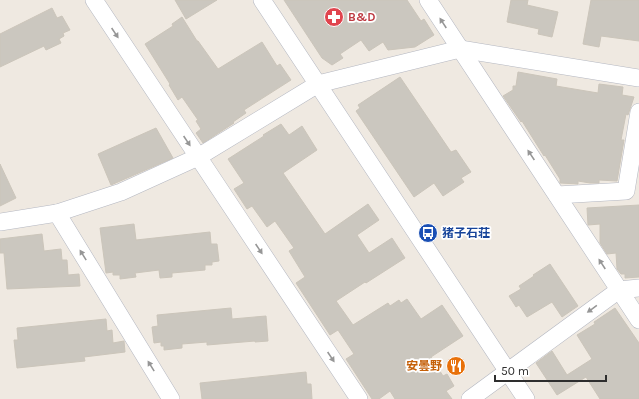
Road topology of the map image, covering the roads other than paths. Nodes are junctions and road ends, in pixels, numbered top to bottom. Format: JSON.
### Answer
{"nodes":[{"id":1,"x":94,"y":0,"type":"edge"},
{"id":2,"x":262,"y":0,"type":"edge"},
{"id":3,"x":428,"y":0,"type":"edge"},
{"id":4,"x":460,"y":49,"type":"junction"},
{"id":5,"x":639,"y":78,"type":"edge"},
{"id":6,"x":318,"y":84,"type":"junction"},
{"id":7,"x":639,"y":112,"type":"edge"},
{"id":8,"x":198,"y":157,"type":"junction"},
{"id":9,"x":557,"y":195,"type":"junction"},
{"id":10,"x":57,"y":213,"type":"junction"},
{"id":11,"x":0,"y":222,"type":"edge"},
{"id":12,"x":639,"y":288,"type":"edge"},
{"id":13,"x":620,"y":290,"type":"junction"},
{"id":14,"x":639,"y":320,"type":"edge"},
{"id":15,"x":508,"y":371,"type":"junction"},
{"id":16,"x":171,"y":399,"type":"edge"},
{"id":17,"x":359,"y":399,"type":"edge"},
{"id":18,"x":470,"y":399,"type":"edge"},
{"id":19,"x":526,"y":399,"type":"edge"}],
"edges":[{"from":1,"to":8,"type":"street","one_way":true},
{"from":2,"to":6,"type":"street"},
{"from":4,"to":3,"type":"street","one_way":true},
{"from":4,"to":5,"type":"street"},
{"from":4,"to":6,"type":"street"},
{"from":9,"to":4,"type":"street","one_way":true},
{"from":6,"to":8,"type":"street"},
{"from":6,"to":15,"type":"street"},
{"from":7,"to":9,"type":"street"},
{"from":8,"to":10,"type":"street"},
{"from":8,"to":17,"type":"street","one_way":true},
{"from":13,"to":9,"type":"street","one_way":true},
{"from":10,"to":11,"type":"street"},
{"from":16,"to":10,"type":"street","one_way":true},
{"from":12,"to":13,"type":"street"},
{"from":13,"to":14,"type":"street"},
{"from":13,"to":15,"type":"street","one_way":true},
{"from":15,"to":18,"type":"street"},
{"from":15,"to":19,"type":"street"}]}
